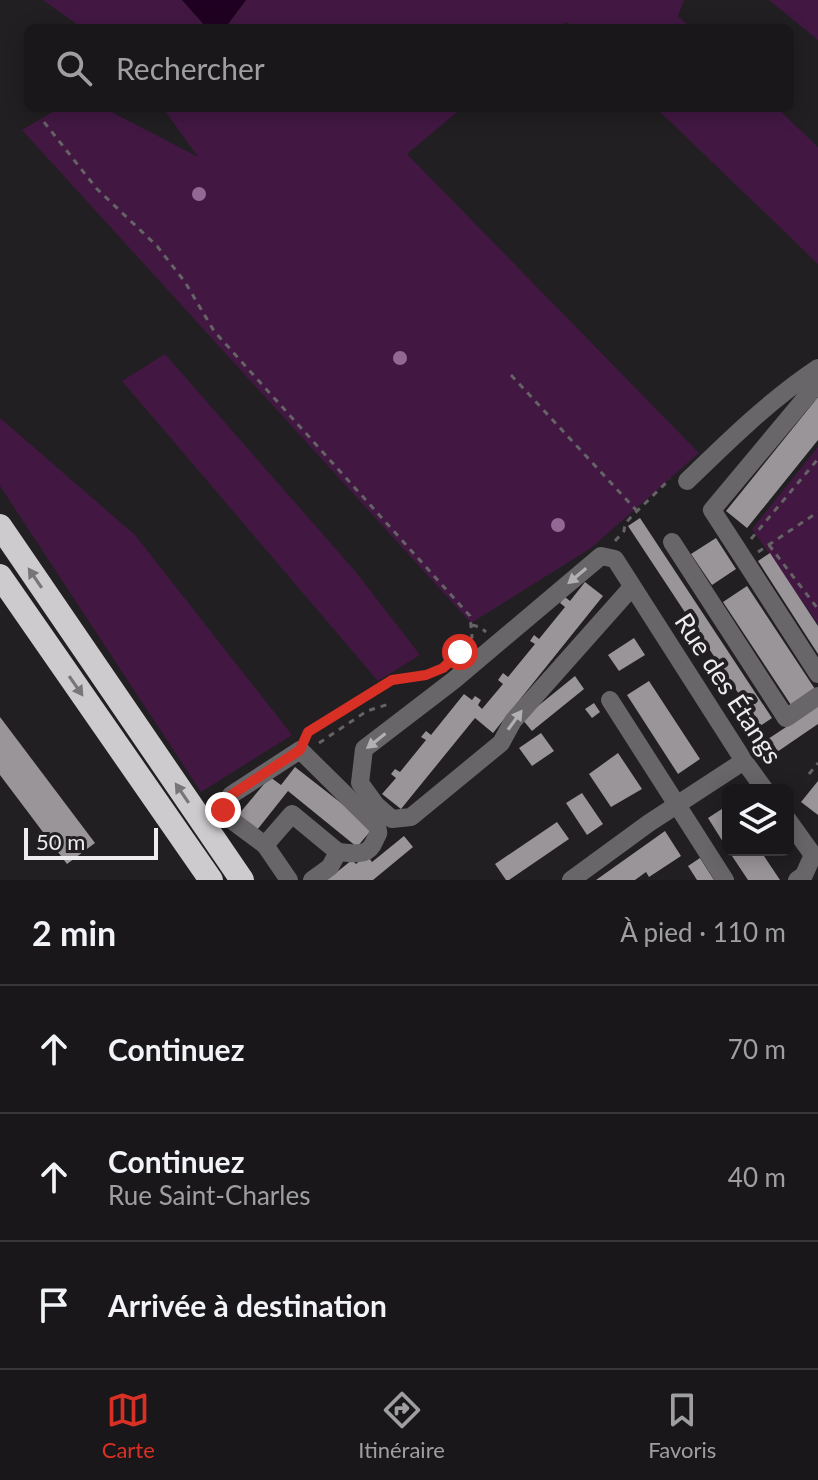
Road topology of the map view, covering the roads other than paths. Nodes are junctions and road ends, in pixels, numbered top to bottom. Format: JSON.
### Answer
{"nodes":[{"id":1,"x":818,"y":368,"type":"edge"},
{"id":2,"x":818,"y":383,"type":"edge"},
{"id":3,"x":680,"y":479,"type":"road end"},
{"id":4,"x":0,"y":526,"type":"edge"},
{"id":5,"x":672,"y":542,"type":"dead end"},
{"id":6,"x":0,"y":576,"type":"edge"},
{"id":7,"x":632,"y":587,"type":"junction"},
{"id":8,"x":818,"y":674,"type":"edge"},
{"id":9,"x":818,"y":696,"type":"edge"},
{"id":10,"x":610,"y":700,"type":"dead end"},
{"id":11,"x":744,"y":761,"type":"junction"},
{"id":12,"x":761,"y":784,"type":"edge"},
{"id":13,"x":677,"y":805,"type":"junction"},
{"id":14,"x":794,"y":827,"type":"edge"},
{"id":15,"x":265,"y":845,"type":"junction"},
{"id":16,"x":338,"y":852,"type":"junction"},
{"id":17,"x":816,"y":853,"type":"edge"},
{"id":18,"x":211,"y":880,"type":"edge"},
{"id":19,"x":242,"y":880,"type":"edge"},
{"id":20,"x":289,"y":880,"type":"edge"},
{"id":21,"x":312,"y":880,"type":"edge"},
{"id":22,"x":571,"y":880,"type":"edge"},
{"id":23,"x":725,"y":880,"type":"edge"},
{"id":24,"x":797,"y":880,"type":"edge"}],
"edges":[{"from":1,"to":3,"type":"street"},
{"from":2,"to":8,"type":"street"},
{"from":19,"to":4,"type":"highway","one_way":true},
{"from":5,"to":9,"type":"street"},
{"from":6,"to":18,"type":"highway","one_way":true},
{"from":7,"to":7,"type":"street","name":"Rue des Étangs","one_way":true},
{"from":7,"to":11,"type":"street","name":"Rue des Étangs"},
{"from":10,"to":13,"type":"street"},
{"from":11,"to":12,"type":"street","name":"Rue des Étangs"},
{"from":11,"to":13,"type":"street"},
{"from":13,"to":22,"type":"street"},
{"from":13,"to":23,"type":"street"},
{"from":14,"to":17,"type":"street"},
{"from":15,"to":16,"type":"street"},
{"from":15,"to":16,"type":"street"},
{"from":15,"to":20,"type":"street"},
{"from":16,"to":21,"type":"street"},
{"from":17,"to":24,"type":"street"}]}
